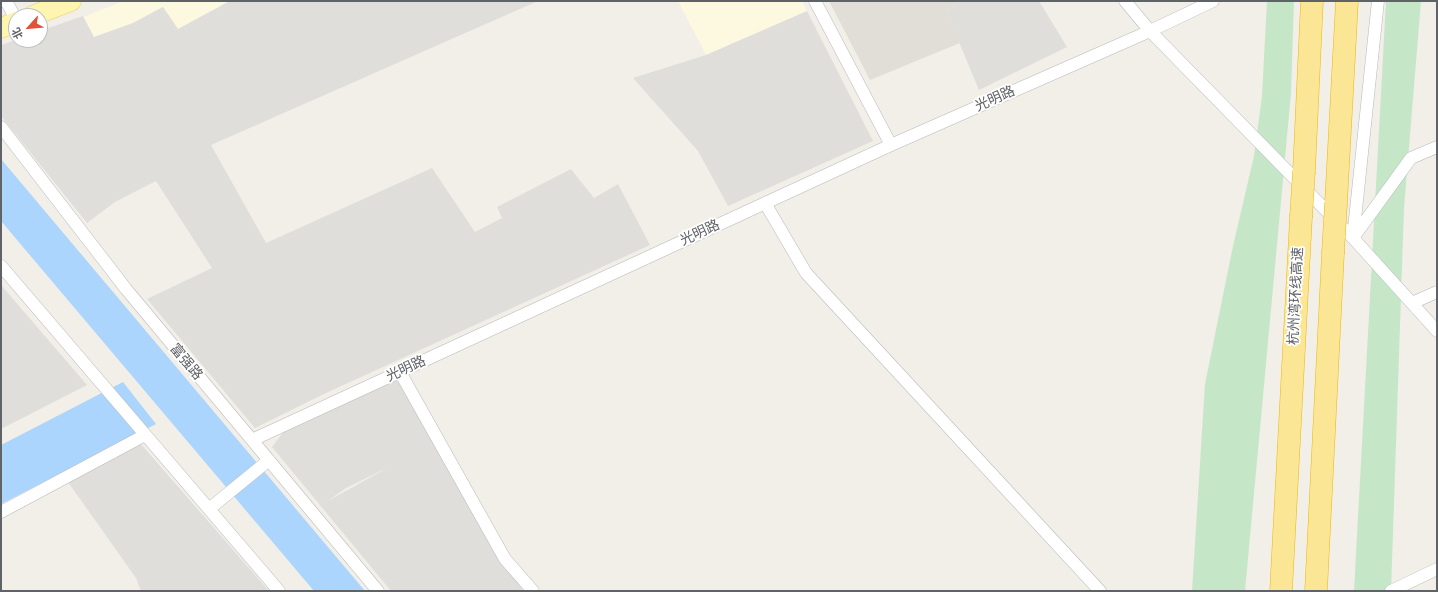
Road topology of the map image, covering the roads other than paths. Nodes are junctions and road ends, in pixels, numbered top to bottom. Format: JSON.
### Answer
{"nodes":[{"id":1,"x":71,"y":1,"type":"edge"},
{"id":2,"x":815,"y":1,"type":"edge"},
{"id":3,"x":1125,"y":1,"type":"edge"},
{"id":4,"x":1213,"y":1,"type":"edge"},
{"id":5,"x":1312,"y":1,"type":"edge"},
{"id":6,"x":1347,"y":1,"type":"edge"},
{"id":7,"x":1378,"y":1,"type":"edge"},
{"id":8,"x":48,"y":10,"type":"edge"},
{"id":9,"x":1150,"y":31,"type":"junction"},
{"id":10,"x":1,"y":127,"type":"edge"},
{"id":11,"x":891,"y":145,"type":"junction"},
{"id":12,"x":1437,"y":147,"type":"edge"},
{"id":13,"x":765,"y":203,"type":"junction"},
{"id":14,"x":1353,"y":238,"type":"junction"},
{"id":15,"x":1,"y":266,"type":"edge"},
{"id":16,"x":1437,"y":292,"type":"edge"},
{"id":17,"x":1412,"y":303,"type":"junction"},
{"id":18,"x":1437,"y":331,"type":"edge"},
{"id":19,"x":400,"y":372,"type":"junction"},
{"id":20,"x":144,"y":434,"type":"junction"},
{"id":21,"x":252,"y":440,"type":"junction"},
{"id":22,"x":266,"y":462,"type":"junction"},
{"id":23,"x":209,"y":509,"type":"junction"},
{"id":24,"x":1,"y":512,"type":"edge"},
{"id":25,"x":1283,"y":536,"type":"junction"},
{"id":26,"x":1437,"y":569,"type":"edge"},
{"id":27,"x":279,"y":591,"type":"edge"},
{"id":28,"x":378,"y":591,"type":"edge"},
{"id":29,"x":533,"y":591,"type":"edge"},
{"id":30,"x":1100,"y":591,"type":"edge"},
{"id":31,"x":1273,"y":591,"type":"edge"},
{"id":32,"x":1281,"y":591,"type":"edge"},
{"id":33,"x":1316,"y":591,"type":"edge"},
{"id":34,"x":1391,"y":591,"type":"edge"}],
"edges":[{"from":1,"to":8,"type":"main road"},
{"from":2,"to":11,"type":"street"},
{"from":3,"to":9,"type":"street"},
{"from":4,"to":9,"type":"street","name":"光明路"},
{"from":5,"to":25,"type":"highway","name":"杭州湾环线高速","bridge":true},
{"from":6,"to":33,"type":"highway","bridge":true},
{"from":7,"to":14,"type":"street"},
{"from":9,"to":11,"type":"street","name":"光明路"},
{"from":9,"to":14,"type":"street"},
{"from":10,"to":21,"type":"street","name":"富强路"},
{"from":11,"to":13,"type":"street","name":"光明路"},
{"from":12,"to":14,"type":"street"},
{"from":13,"to":19,"type":"street","name":"光明路"},
{"from":13,"to":30,"type":"street"},
{"from":14,"to":17,"type":"street"},
{"from":15,"to":20,"type":"street"},
{"from":16,"to":17,"type":"street"},
{"from":17,"to":18,"type":"street"},
{"from":19,"to":21,"type":"street","name":"光明路"},
{"from":19,"to":29,"type":"street"},
{"from":20,"to":23,"type":"street"},
{"from":20,"to":24,"type":"street"},
{"from":21,"to":22,"type":"street","name":"富强路"},
{"from":22,"to":23,"type":"street"},
{"from":22,"to":28,"type":"street","name":"富强路"},
{"from":23,"to":27,"type":"street"},
{"from":25,"to":31,"type":"highway"},
{"from":25,"to":32,"type":"highway","name":"杭州湾环线高速"},
{"from":26,"to":34,"type":"street"}]}
